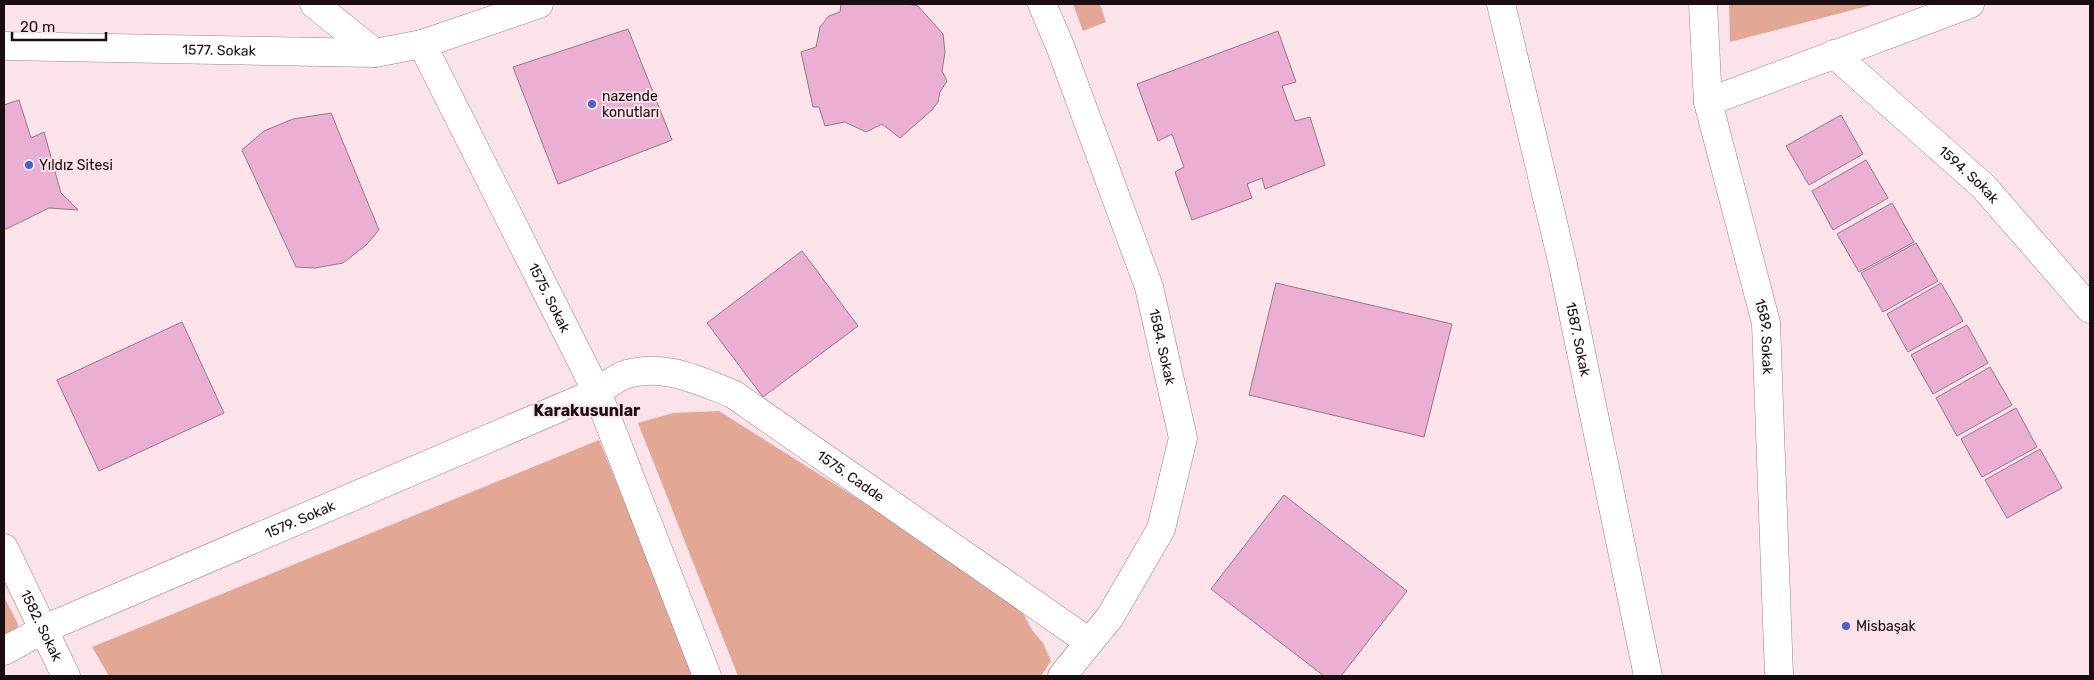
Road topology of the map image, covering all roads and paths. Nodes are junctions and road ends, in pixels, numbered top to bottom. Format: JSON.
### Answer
{"nodes":[{"id":1,"x":314,"y":4,"type":"edge"},
{"id":2,"x":539,"y":4,"type":"edge"},
{"id":3,"x":1042,"y":4,"type":"edge"},
{"id":4,"x":1501,"y":4,"type":"edge"},
{"id":5,"x":1703,"y":4,"type":"edge"},
{"id":6,"x":1970,"y":4,"type":"edge"},
{"id":7,"x":422,"y":44,"type":"junction"},
{"id":8,"x":4,"y":46,"type":"edge"},
{"id":9,"x":375,"y":53,"type":"junction"},
{"id":10,"x":1834,"y":54,"type":"junction"},
{"id":11,"x":1708,"y":102,"type":"junction"},
{"id":12,"x":2090,"y":309,"type":"edge"},
{"id":13,"x":597,"y":392,"type":"junction"},
{"id":14,"x":4,"y":548,"type":"edge"},
{"id":15,"x":44,"y":629,"type":"junction"},
{"id":16,"x":1089,"y":642,"type":"junction"},
{"id":17,"x":4,"y":651,"type":"edge"},
{"id":18,"x":66,"y":676,"type":"edge"},
{"id":19,"x":707,"y":676,"type":"edge"},
{"id":20,"x":1062,"y":676,"type":"edge"},
{"id":21,"x":1648,"y":676,"type":"edge"},
{"id":22,"x":1779,"y":676,"type":"edge"}],
"edges":[{"from":1,"to":9,"type":"street"},
{"from":2,"to":7,"type":"street"},
{"from":3,"to":16,"type":"street","name":"1584. Sokak"},
{"from":4,"to":21,"type":"street","name":"1587. Sokak"},
{"from":5,"to":11,"type":"street","name":"1589. Sokak"},
{"from":6,"to":10,"type":"street"},
{"from":7,"to":9,"type":"street"},
{"from":7,"to":13,"type":"street","name":"1575. Sokak"},
{"from":8,"to":9,"type":"street","name":"1577. Sokak"},
{"from":10,"to":11,"type":"street"},
{"from":10,"to":12,"type":"street","name":"1594. Sokak"},
{"from":11,"to":22,"type":"street","name":"1589. Sokak"},
{"from":13,"to":15,"type":"street","name":"1579. Sokak"},
{"from":13,"to":16,"type":"street","name":"1575. Cadde"},
{"from":13,"to":19,"type":"street","name":"1575. Sokak"},
{"from":14,"to":15,"type":"street","name":"1582. Sokak"},
{"from":15,"to":17,"type":"street","name":"1579. Sokak"},
{"from":15,"to":18,"type":"street","name":"1582. Sokak"},
{"from":16,"to":20,"type":"street","name":"1584. Sokak"}]}
